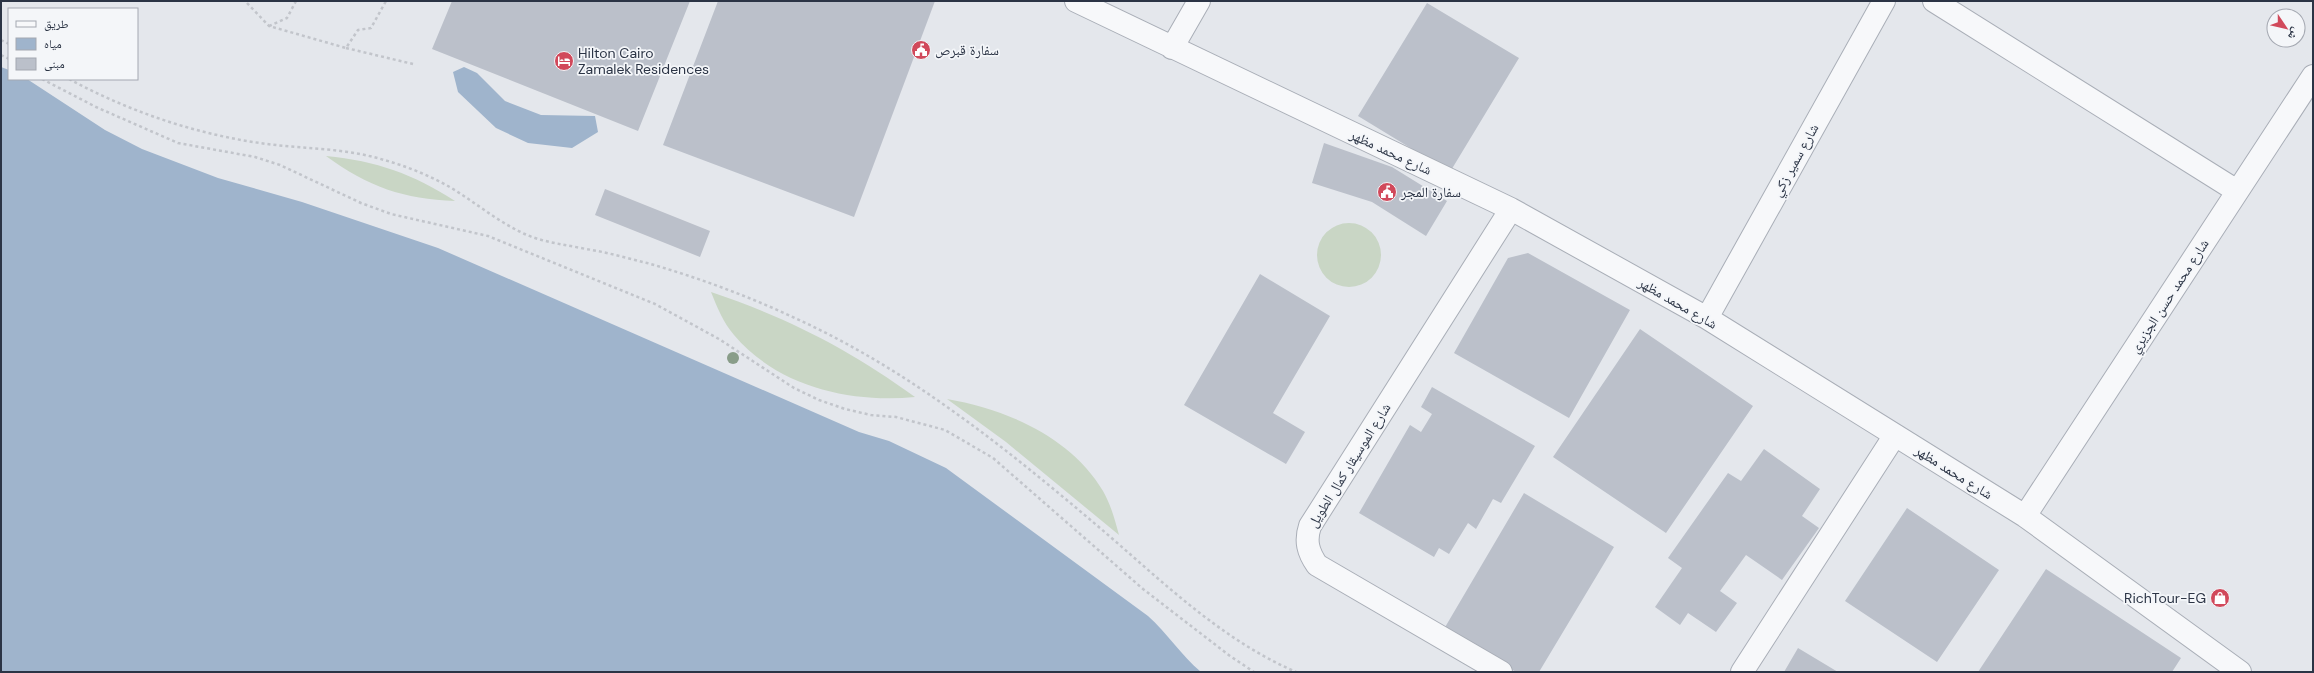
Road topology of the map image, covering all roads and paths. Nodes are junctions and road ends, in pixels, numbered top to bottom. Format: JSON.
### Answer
{"nodes":[{"id":1,"x":296,"y":1,"type":"edge"},
{"id":2,"x":386,"y":1,"type":"edge"},
{"id":3,"x":1076,"y":1,"type":"edge"},
{"id":4,"x":1200,"y":1,"type":"edge"},
{"id":5,"x":1884,"y":1,"type":"edge"},
{"id":6,"x":1934,"y":1,"type":"edge"},
{"id":7,"x":247,"y":3,"type":"dead end"},
{"id":8,"x":269,"y":26,"type":"junction"},
{"id":9,"x":346,"y":48,"type":"junction"},
{"id":10,"x":1172,"y":48,"type":"junction"},
{"id":11,"x":413,"y":64,"type":"dead end"},
{"id":12,"x":2313,"y":76,"type":"edge"},
{"id":13,"x":44,"y":80,"type":"edge"},
{"id":14,"x":71,"y":80,"type":"edge"},
{"id":15,"x":2237,"y":191,"type":"junction"},
{"id":16,"x":1511,"y":209,"type":"junction"},
{"id":17,"x":1707,"y":318,"type":"junction"},
{"id":18,"x":1895,"y":436,"type":"junction"},
{"id":19,"x":2025,"y":516,"type":"junction"},
{"id":20,"x":1254,"y":672,"type":"edge"},
{"id":21,"x":1296,"y":672,"type":"edge"},
{"id":22,"x":1501,"y":672,"type":"edge"},
{"id":23,"x":1742,"y":672,"type":"edge"},
{"id":24,"x":2240,"y":672,"type":"edge"}],
"edges":[{"from":1,"to":8,"type":"path"},
{"from":2,"to":9,"type":"path"},
{"from":3,"to":10,"type":"street","name":"شارع محمد مظهر"},
{"from":4,"to":10,"type":"street"},
{"from":5,"to":17,"type":"street","name":"شارع سمير زكي"},
{"from":6,"to":15,"type":"street"},
{"from":7,"to":8,"type":"path"},
{"from":8,"to":9,"type":"path"},
{"from":9,"to":11,"type":"path"},
{"from":10,"to":16,"type":"street","name":"شارع محمد مظهر"},
{"from":12,"to":15,"type":"street","name":"شارع محمد حسن الجزيري"},
{"from":13,"to":20,"type":"path"},
{"from":14,"to":21,"type":"path"},
{"from":15,"to":19,"type":"street","name":"شارع محمد حسن الجزيري"},
{"from":16,"to":17,"type":"street","name":"شارع محمد مظهر"},
{"from":16,"to":22,"type":"street","name":"شارع الموسيقار كمال الطويل"},
{"from":17,"to":18,"type":"street","name":"شارع محمد مظهر"},
{"from":18,"to":19,"type":"street","name":"شارع محمد مظهر"},
{"from":18,"to":23,"type":"street"},
{"from":19,"to":24,"type":"street","name":"شارع محمد مظهر"}]}
